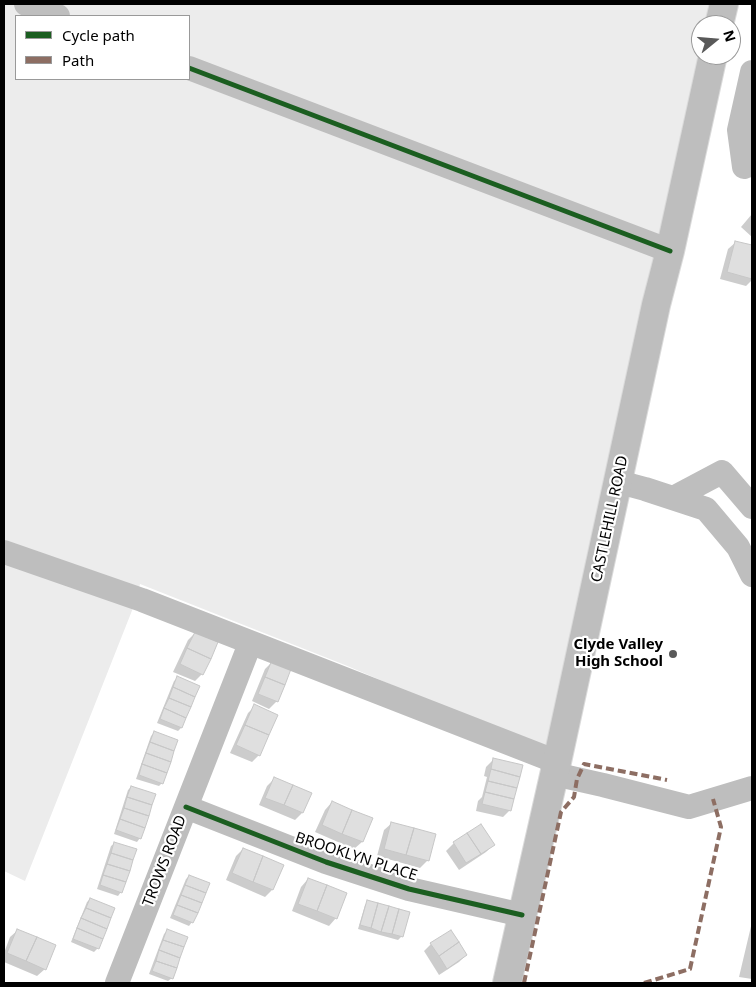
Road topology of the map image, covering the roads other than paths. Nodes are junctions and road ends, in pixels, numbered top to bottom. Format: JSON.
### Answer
{"nodes":[{"id":1,"x":26,"y":4,"type":"edge"},
{"id":2,"x":55,"y":15,"type":"edge"},
{"id":3,"x":711,"y":65,"type":"edge"},
{"id":4,"x":190,"y":68,"type":"edge"},
{"id":5,"x":752,"y":72,"type":"edge"},
{"id":6,"x":748,"y":166,"type":"edge"},
{"id":7,"x":670,"y":251,"type":"junction"},
{"id":8,"x":618,"y":482,"type":"junction"},
{"id":9,"x":673,"y":498,"type":"junction"},
{"id":10,"x":752,"y":507,"type":"edge"},
{"id":11,"x":4,"y":552,"type":"edge"},
{"id":12,"x":752,"y":575,"type":"edge"},
{"id":13,"x":246,"y":654,"type":"dead end"},
{"id":14,"x":556,"y":768,"type":"junction"},
{"id":15,"x":752,"y":788,"type":"edge"},
{"id":16,"x":186,"y":807,"type":"junction"},
{"id":17,"x":522,"y":914,"type":"junction"},
{"id":18,"x":117,"y":983,"type":"edge"},
{"id":19,"x":507,"y":983,"type":"edge"}],
"edges":[{"from":1,"to":2,"type":"street"},
{"from":3,"to":7,"type":"main road","name":"CASTLEHILL ROAD"},
{"from":4,"to":7,"type":"street"},
{"from":5,"to":6,"type":"street"},
{"from":7,"to":8,"type":"main road","name":"CASTLEHILL ROAD"},
{"from":8,"to":9,"type":"street"},
{"from":8,"to":14,"type":"main road","name":"CASTLEHILL ROAD"},
{"from":9,"to":10,"type":"street"},
{"from":9,"to":12,"type":"street"},
{"from":11,"to":14,"type":"street"},
{"from":13,"to":16,"type":"street","name":"TROWS ROAD"},
{"from":14,"to":15,"type":"street"},
{"from":14,"to":17,"type":"main road","name":"CASTLEHILL ROAD"},
{"from":16,"to":17,"type":"street","name":"BROOKLYN PLACE"},
{"from":16,"to":18,"type":"street","name":"TROWS ROAD"},
{"from":17,"to":19,"type":"main road","name":"CASTLEHILL ROAD"}]}
